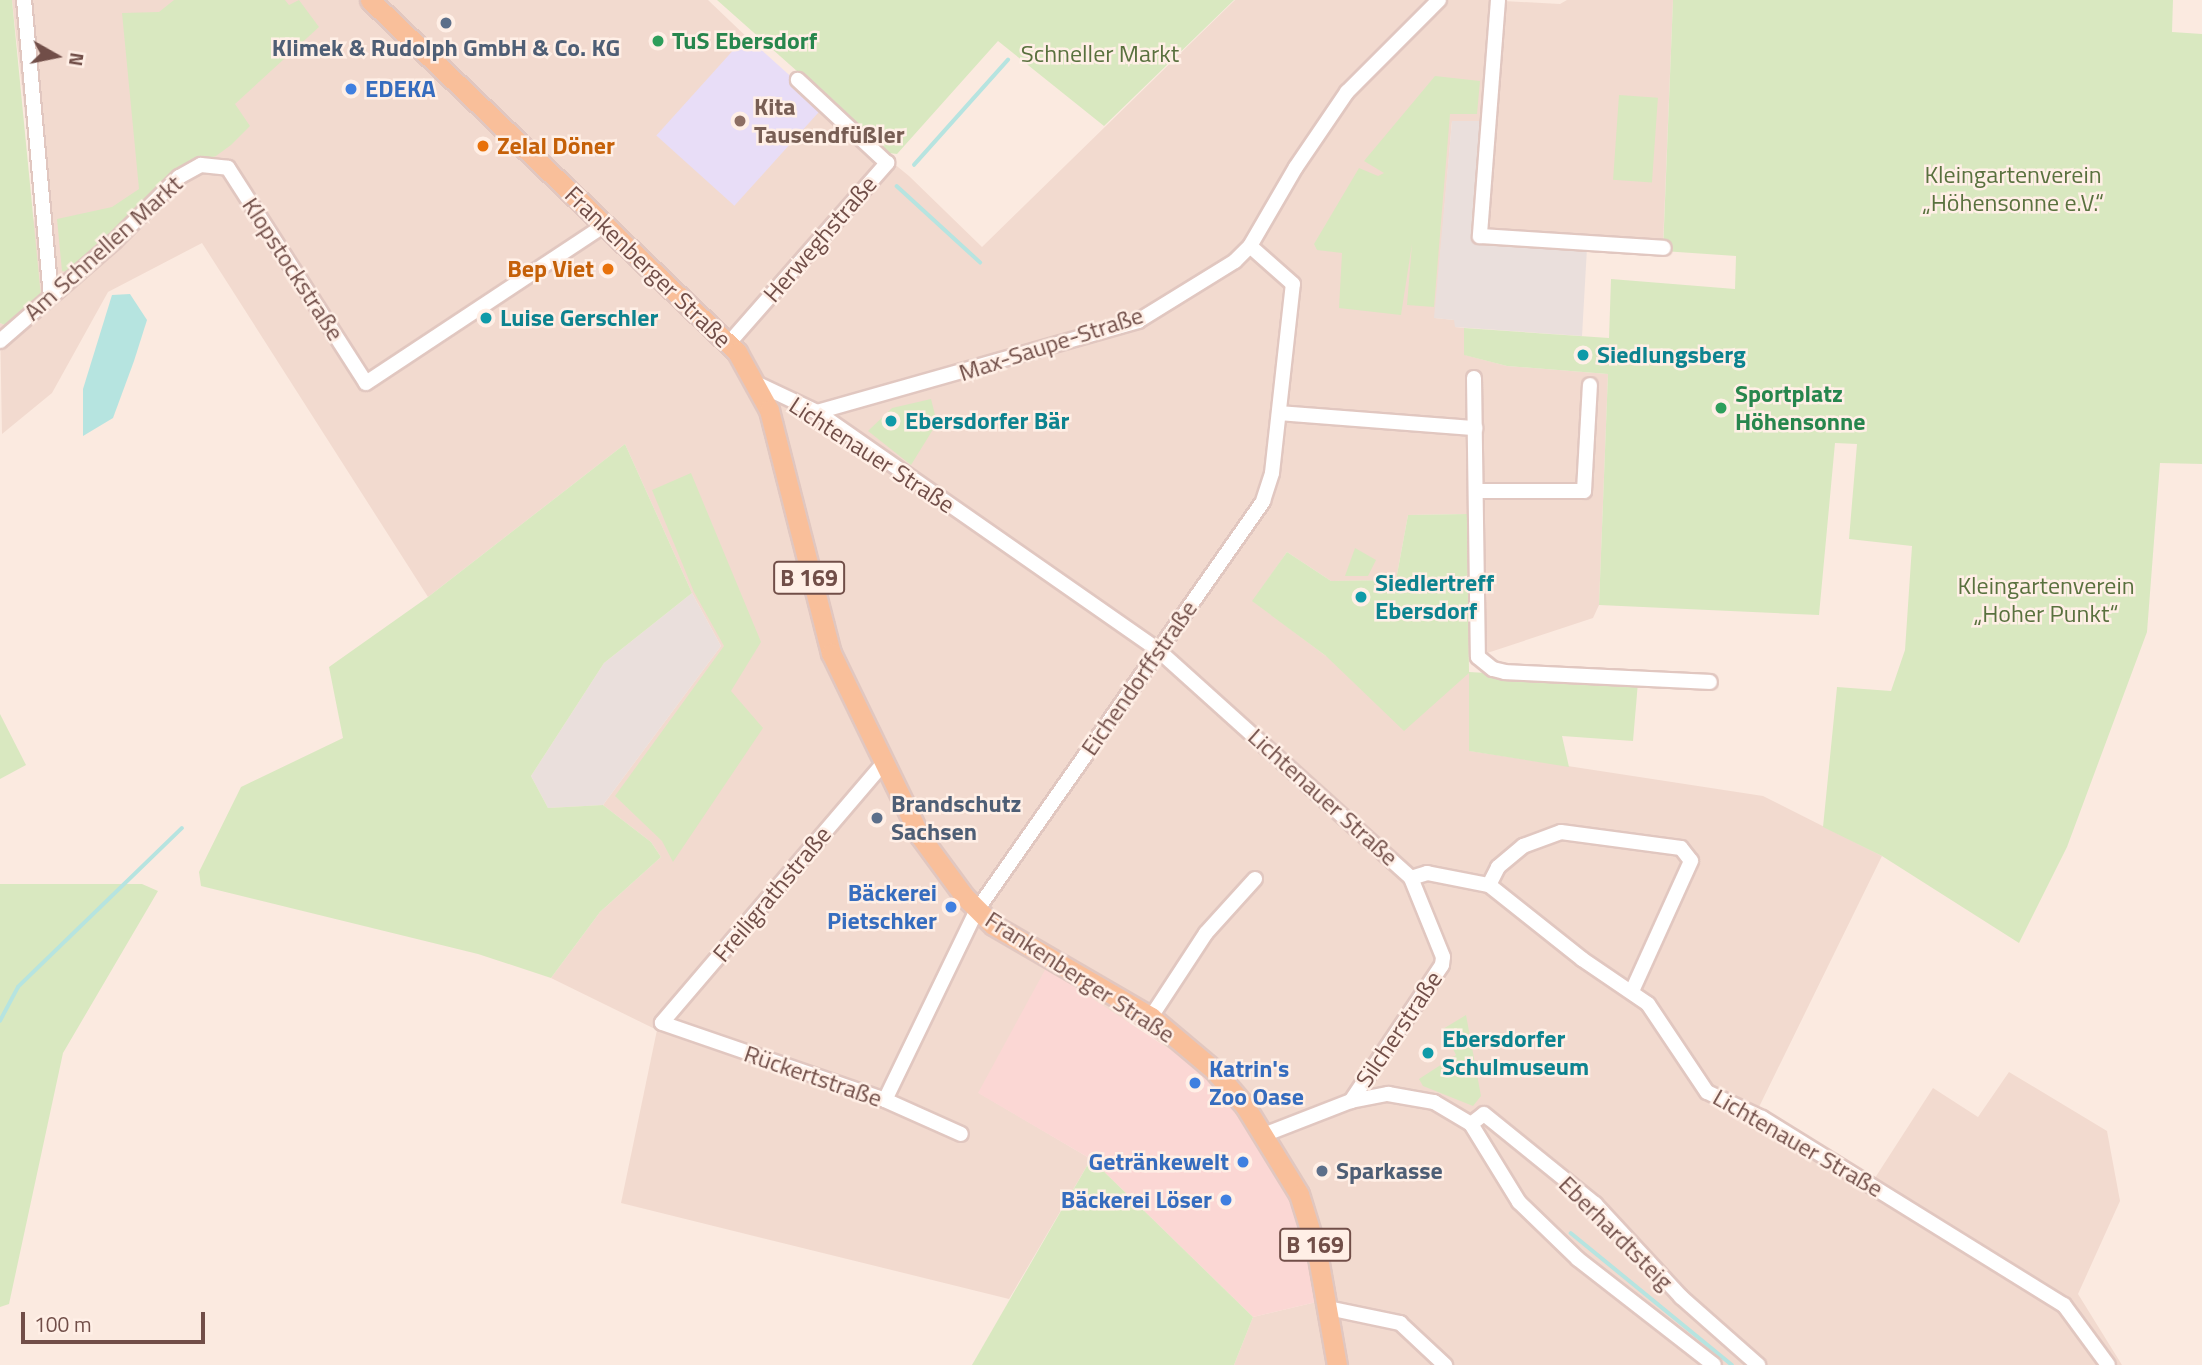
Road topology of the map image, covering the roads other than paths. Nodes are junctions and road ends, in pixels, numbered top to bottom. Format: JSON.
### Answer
{"nodes":[{"id":1,"x":24,"y":0,"type":"edge"},
{"id":2,"x":1439,"y":0,"type":"edge"},
{"id":3,"x":1498,"y":0,"type":"edge"},
{"id":4,"x":372,"y":1,"type":"edge"},
{"id":5,"x":798,"y":80,"type":"dead end"},
{"id":6,"x":211,"y":164,"type":"joint"},
{"id":7,"x":605,"y":225,"type":"junction"},
{"id":8,"x":1250,"y":246,"type":"junction"},
{"id":9,"x":1664,"y":248,"type":"dead end"},
{"id":10,"x":51,"y":296,"type":"junction"},
{"id":11,"x":0,"y":341,"type":"edge"},
{"id":12,"x":729,"y":343,"type":"junction"},
{"id":13,"x":1474,"y":378,"type":"dead end"},
{"id":14,"x":758,"y":384,"type":"junction"},
{"id":15,"x":1590,"y":385,"type":"dead end"},
{"id":16,"x":817,"y":412,"type":"junction"},
{"id":17,"x":1279,"y":413,"type":"junction"},
{"id":18,"x":1475,"y":428,"type":"junction"},
{"id":19,"x":1477,"y":491,"type":"junction"},
{"id":20,"x":1158,"y":650,"type":"junction"},
{"id":21,"x":1710,"y":682,"type":"dead end"},
{"id":22,"x":882,"y":765,"type":"junction"},
{"id":23,"x":1411,"y":878,"type":"junction"},
{"id":24,"x":1255,"y":879,"type":"dead end"},
{"id":25,"x":1489,"y":885,"type":"junction"},
{"id":26,"x":977,"y":911,"type":"junction"},
{"id":27,"x":1632,"y":991,"type":"junction"},
{"id":28,"x":1151,"y":1017,"type":"junction"},
{"id":29,"x":662,"y":1023,"type":"joint"},
{"id":30,"x":885,"y":1100,"type":"junction"},
{"id":31,"x":1351,"y":1101,"type":"junction"},
{"id":32,"x":1471,"y":1124,"type":"junction"},
{"id":33,"x":961,"y":1134,"type":"dead end"},
{"id":34,"x":1266,"y":1134,"type":"junction"},
{"id":35,"x":1328,"y":1308,"type":"junction"},
{"id":36,"x":1337,"y":1365,"type":"edge"},
{"id":37,"x":1446,"y":1365,"type":"edge"},
{"id":38,"x":1714,"y":1365,"type":"edge"},
{"id":39,"x":1758,"y":1365,"type":"edge"},
{"id":40,"x":2108,"y":1365,"type":"edge"}],
"edges":[{"from":1,"to":10,"type":"street"},
{"from":2,"to":8,"type":"street","name":"Max-Saupe-Straße"},
{"from":3,"to":9,"type":"street"},
{"from":4,"to":7,"type":"main road","name":"Frankenberger Straße"},
{"from":5,"to":12,"type":"street","name":"Herweghstraße"},
{"from":6,"to":7,"type":"street","name":"Klopstockstraße"},
{"from":6,"to":10,"type":"street","name":"Am Schnellen Markt"},
{"from":7,"to":12,"type":"main road","name":"Frankenberger Straße"},
{"from":8,"to":16,"type":"street","name":"Max-Saupe-Straße"},
{"from":8,"to":17,"type":"street","name":"Eichendorffstraße"},
{"from":10,"to":11,"type":"street","name":"Am Schnellen Markt"},
{"from":12,"to":14,"type":"main road","name":"Frankenberger Straße"},
{"from":13,"to":18,"type":"street"},
{"from":14,"to":16,"type":"street","name":"Lichtenauer Straße"},
{"from":14,"to":22,"type":"main road","name":"Frankenberger Straße","number":"B 169"},
{"from":15,"to":19,"type":"street"},
{"from":16,"to":20,"type":"street","name":"Lichtenauer Straße"},
{"from":17,"to":18,"type":"street"},
{"from":17,"to":20,"type":"street","name":"Eichendorffstraße"},
{"from":18,"to":19,"type":"street"},
{"from":19,"to":21,"type":"street"},
{"from":20,"to":23,"type":"street","name":"Lichtenauer Straße"},
{"from":20,"to":26,"type":"street","name":"Eichendorffstraße"},
{"from":22,"to":26,"type":"main road","name":"Frankenberger Straße","number":"B 169"},
{"from":22,"to":29,"type":"street","name":"Freiligrathstraße"},
{"from":23,"to":25,"type":"street","name":"Lichtenauer Straße"},
{"from":23,"to":31,"type":"street","name":"Silcherstraße"},
{"from":24,"to":28,"type":"street"},
{"from":25,"to":27,"type":"street","name":"Lichtenauer Straße"},
{"from":25,"to":27,"type":"street"},
{"from":26,"to":28,"type":"main road","name":"Frankenberger Straße","number":"B 169"},
{"from":26,"to":30,"type":"street","name":"Eichendorffstraße"},
{"from":27,"to":40,"type":"street","name":"Lichtenauer Straße"},
{"from":28,"to":34,"type":"main road","name":"Frankenberger Straße","number":"B 169"},
{"from":29,"to":30,"type":"street","name":"Rückertstraße"},
{"from":30,"to":33,"type":"street","name":"Rückertstraße"},
{"from":31,"to":32,"type":"street"},
{"from":31,"to":34,"type":"street"},
{"from":32,"to":38,"type":"street"},
{"from":32,"to":39,"type":"street","name":"Eberhardtsteig"},
{"from":34,"to":35,"type":"main road","name":"Frankenberger Straße","number":"B 169"},
{"from":35,"to":36,"type":"main road","name":"Frankenberger Straße","number":"B 169"},
{"from":35,"to":37,"type":"street"}]}
